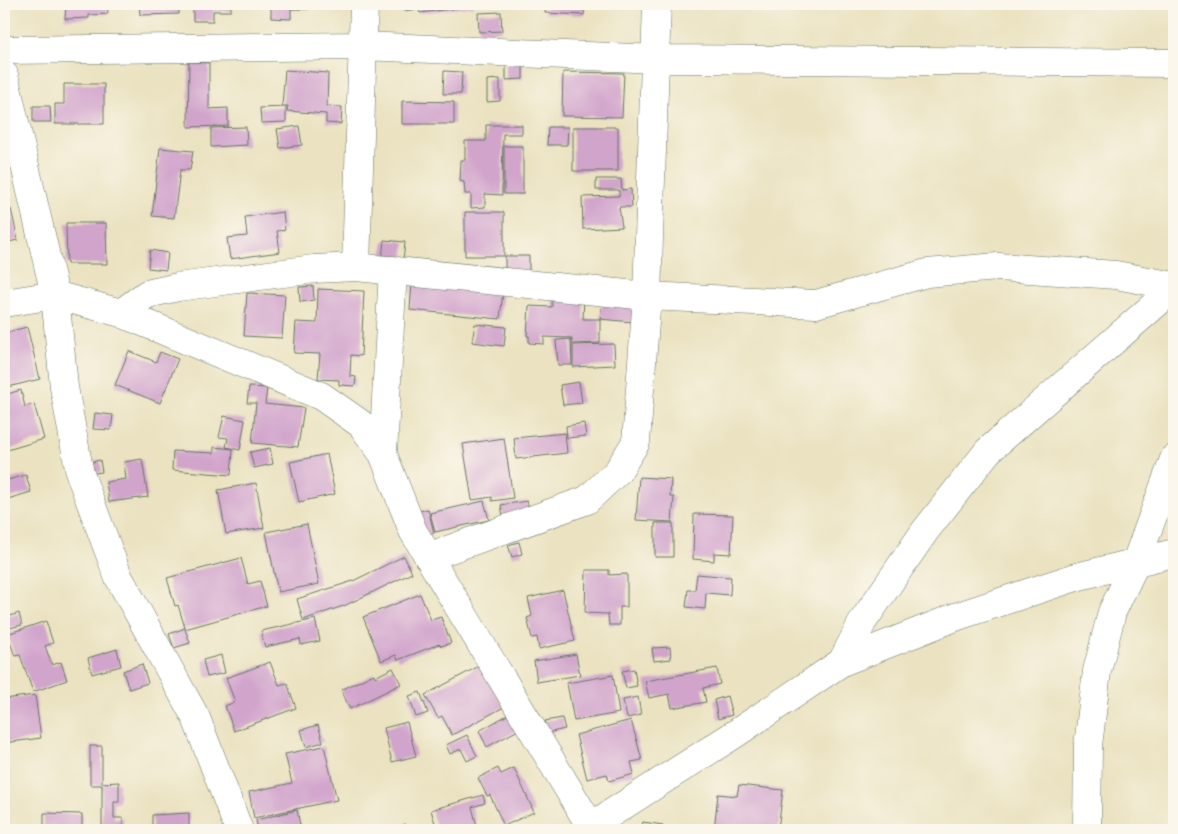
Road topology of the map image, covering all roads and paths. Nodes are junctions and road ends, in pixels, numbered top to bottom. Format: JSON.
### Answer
{"nodes":[{"id":1,"x":364,"y":4,"type":"edge"},
{"id":2,"x":657,"y":4,"type":"edge"},
{"id":3,"x":363,"y":46,"type":"junction"},
{"id":4,"x":4,"y":50,"type":"edge"},
{"id":5,"x":656,"y":59,"type":"junction"},
{"id":6,"x":1174,"y":63,"type":"edge"},
{"id":7,"x":4,"y":75,"type":"edge"},
{"id":8,"x":356,"y":268,"type":"junction"},
{"id":9,"x":393,"y":270,"type":"junction"},
{"id":10,"x":1174,"y":287,"type":"edge"},
{"id":11,"x":55,"y":295,"type":"junction"},
{"id":12,"x":647,"y":296,"type":"junction"},
{"id":13,"x":4,"y":304,"type":"edge"},
{"id":14,"x":121,"y":312,"type":"junction"},
{"id":15,"x":383,"y":454,"type":"junction"},
{"id":16,"x":1174,"y":459,"type":"edge"},
{"id":17,"x":1174,"y":553,"type":"edge"},
{"id":18,"x":428,"y":557,"type":"junction"},
{"id":19,"x":1136,"y":562,"type":"junction"},
{"id":20,"x":842,"y":662,"type":"junction"},
{"id":21,"x":618,"y":821,"type":"edge"},
{"id":22,"x":588,"y":828,"type":"edge"},
{"id":23,"x":239,"y":830,"type":"edge"},
{"id":24,"x":1086,"y":830,"type":"edge"}],
"edges":[{"from":1,"to":3,"type":"street"},
{"from":2,"to":5,"type":"street"},
{"from":3,"to":4,"type":"street"},
{"from":3,"to":5,"type":"street"},
{"from":3,"to":8,"type":"street"},
{"from":5,"to":6,"type":"street"},
{"from":5,"to":12,"type":"street"},
{"from":7,"to":11,"type":"street"},
{"from":8,"to":9,"type":"street"},
{"from":8,"to":14,"type":"street"},
{"from":9,"to":12,"type":"street"},
{"from":9,"to":15,"type":"street"},
{"from":10,"to":12,"type":"street"},
{"from":10,"to":20,"type":"street"},
{"from":11,"to":13,"type":"street"},
{"from":11,"to":14,"type":"street"},
{"from":11,"to":23,"type":"street"},
{"from":12,"to":18,"type":"street"},
{"from":14,"to":15,"type":"street"},
{"from":15,"to":18,"type":"street"},
{"from":16,"to":19,"type":"street"},
{"from":17,"to":19,"type":"street"},
{"from":18,"to":22,"type":"street"},
{"from":19,"to":20,"type":"street"},
{"from":19,"to":24,"type":"street"},
{"from":20,"to":21,"type":"street"},
{"from":21,"to":22,"type":"street"}]}
